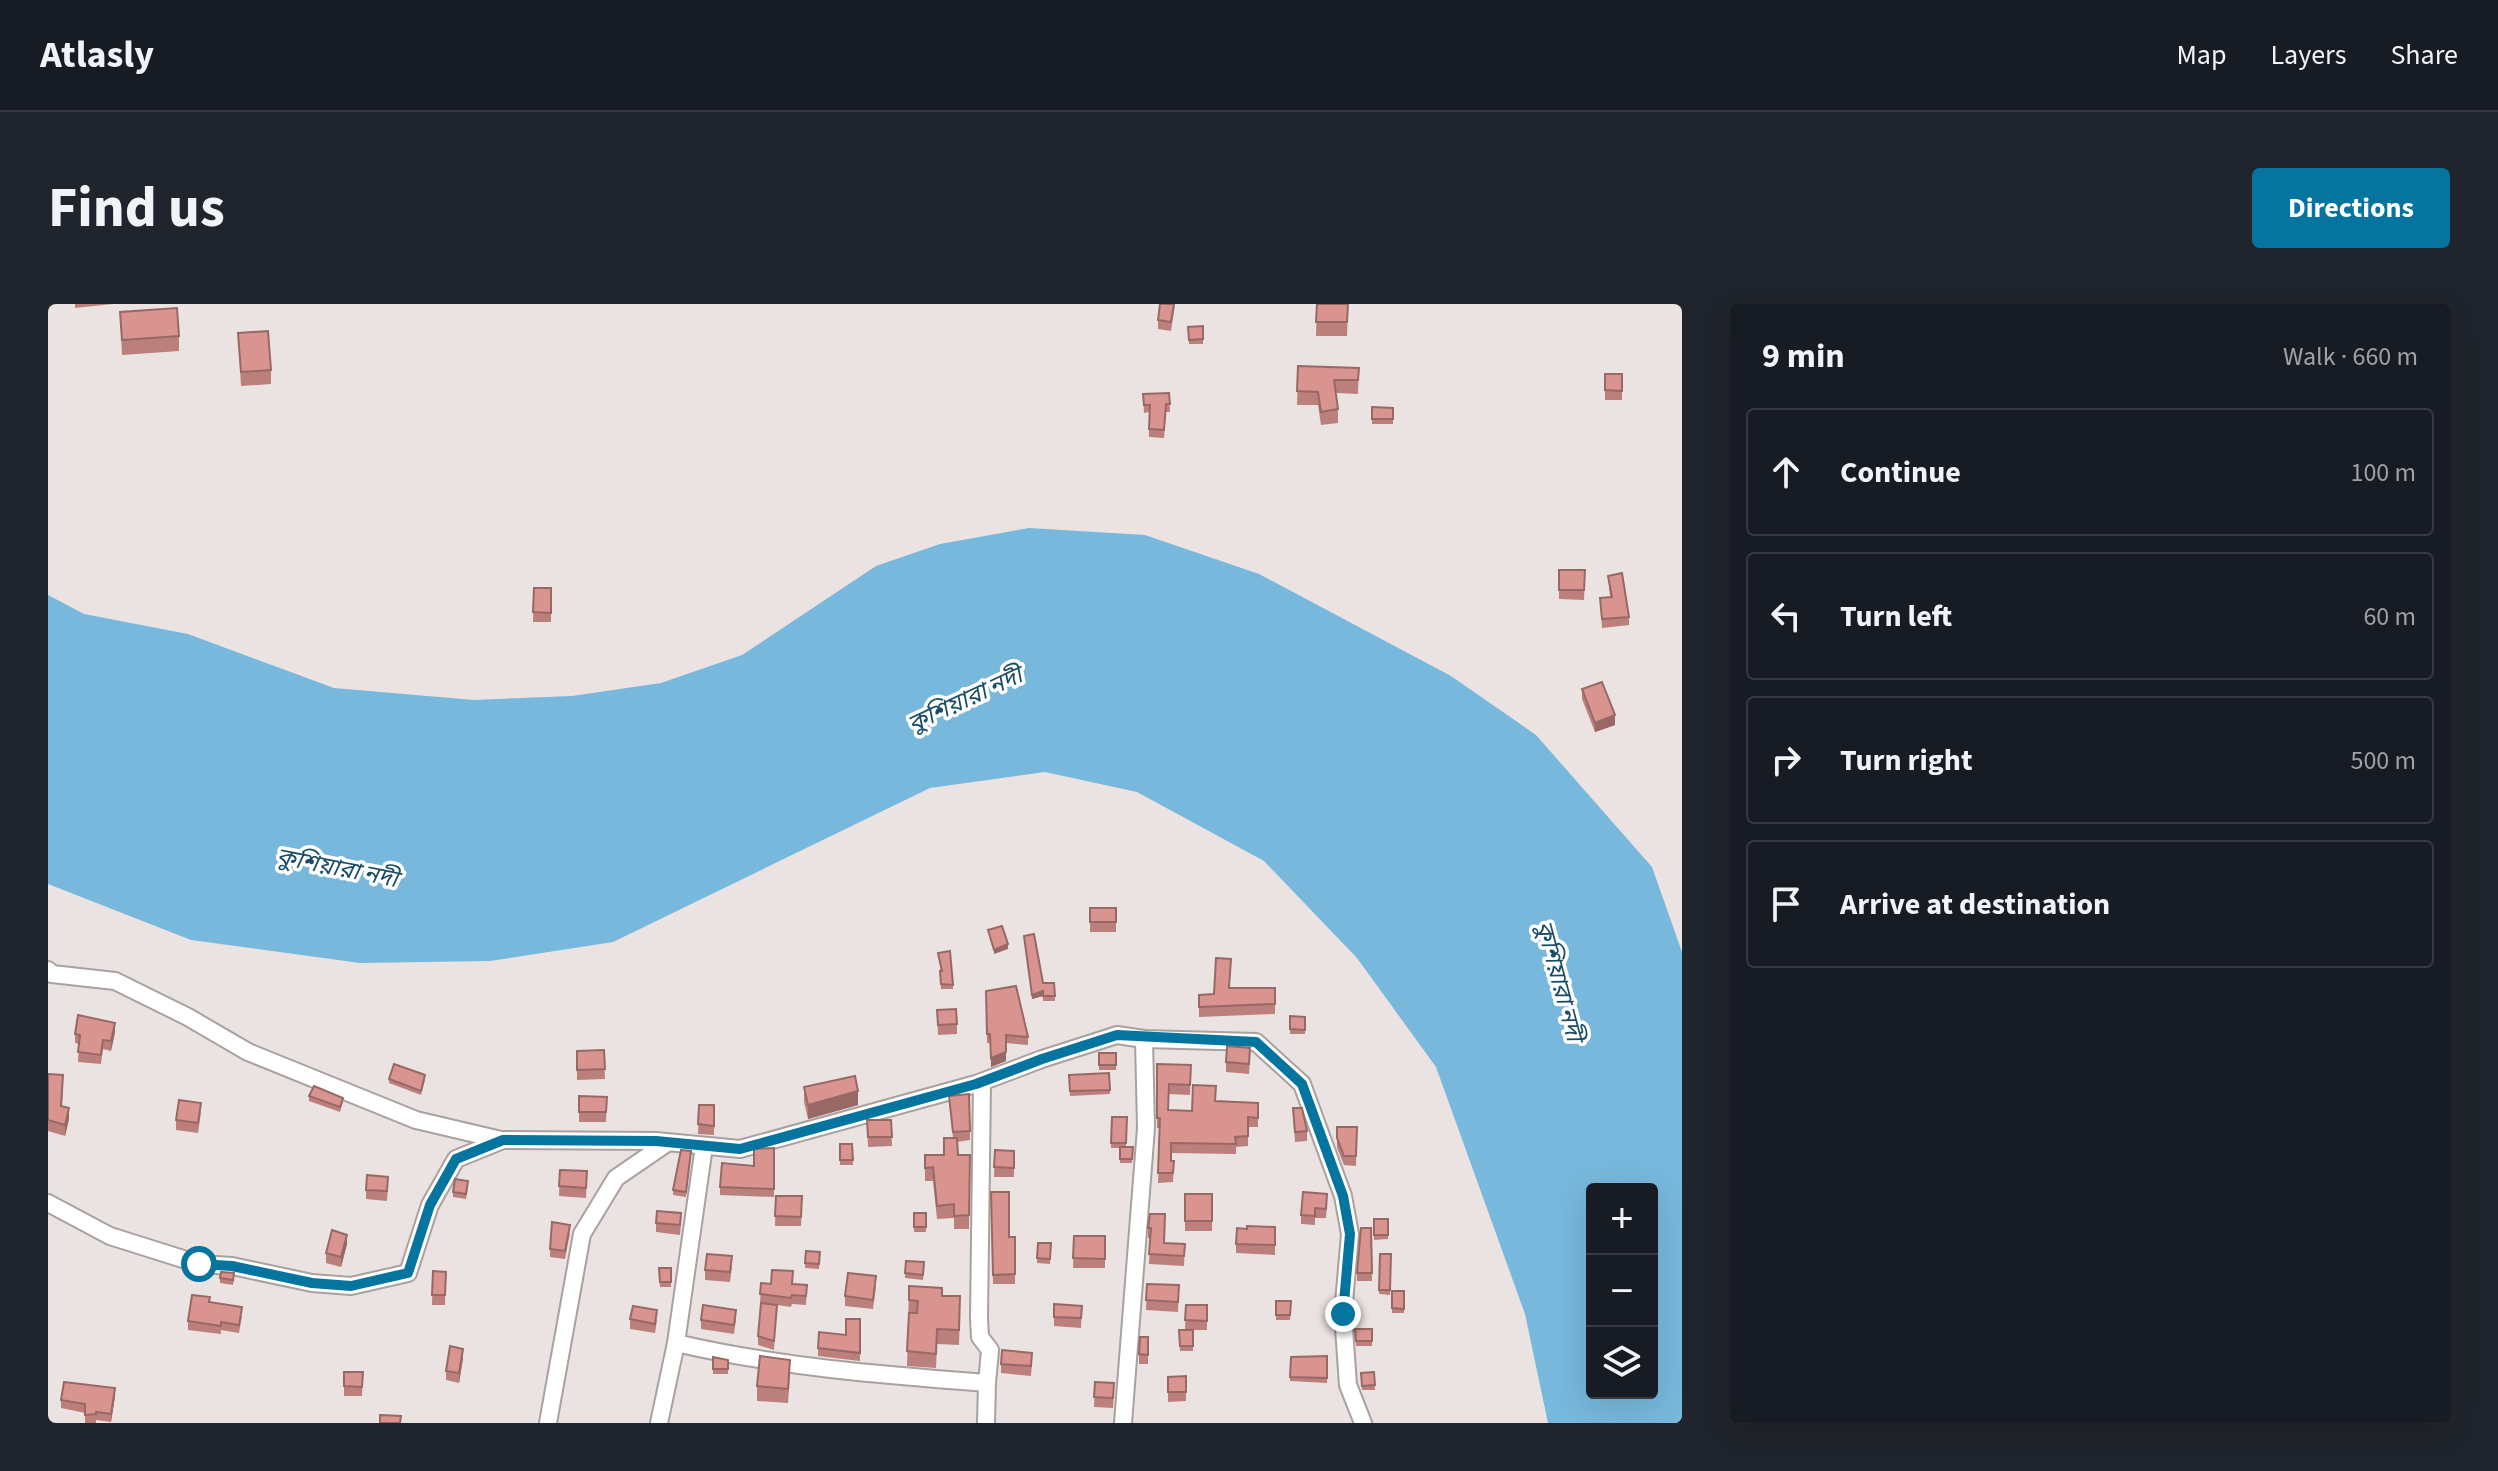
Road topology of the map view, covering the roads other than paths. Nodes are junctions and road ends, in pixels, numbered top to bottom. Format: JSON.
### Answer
{"nodes":[{"id":1,"x":48,"y":970,"type":"edge"},
{"id":2,"x":1144,"y":1039,"type":"junction"},
{"id":3,"x":982,"y":1082,"type":"junction"},
{"id":4,"x":503,"y":1140,"type":"junction"},
{"id":5,"x":667,"y":1143,"type":"junction"},
{"id":6,"x":704,"y":1146,"type":"junction"},
{"id":7,"x":48,"y":1203,"type":"edge"},
{"id":8,"x":676,"y":1343,"type":"junction"},
{"id":9,"x":987,"y":1383,"type":"junction"},
{"id":10,"x":548,"y":1423,"type":"edge"},
{"id":11,"x":659,"y":1423,"type":"edge"},
{"id":12,"x":986,"y":1423,"type":"edge"},
{"id":13,"x":1123,"y":1423,"type":"edge"},
{"id":14,"x":1363,"y":1423,"type":"edge"}],
"edges":[{"from":1,"to":4,"type":"street"},
{"from":2,"to":3,"type":"street"},
{"from":2,"to":13,"type":"street"},
{"from":2,"to":14,"type":"street"},
{"from":3,"to":6,"type":"street"},
{"from":3,"to":9,"type":"street"},
{"from":4,"to":5,"type":"street"},
{"from":4,"to":7,"type":"street"},
{"from":5,"to":6,"type":"street"},
{"from":5,"to":10,"type":"street"},
{"from":6,"to":8,"type":"street"},
{"from":8,"to":9,"type":"street"},
{"from":8,"to":11,"type":"street"},
{"from":9,"to":12,"type":"street"}]}
